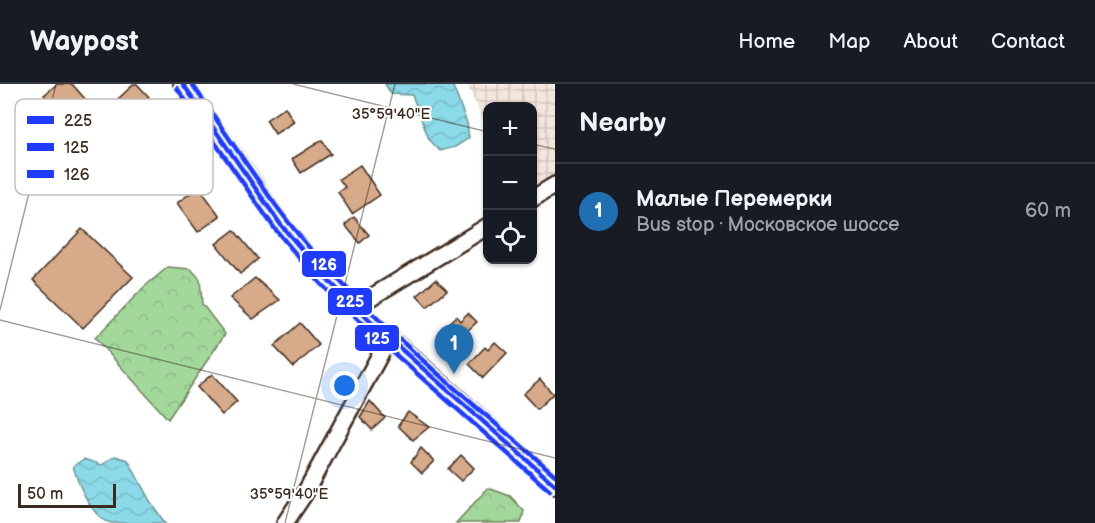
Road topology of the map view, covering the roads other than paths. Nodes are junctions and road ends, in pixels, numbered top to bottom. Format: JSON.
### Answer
{"nodes":[{"id":1,"x":183,"y":84,"type":"edge"},
{"id":2,"x":193,"y":99,"type":"edge"},
{"id":3,"x":213,"y":127,"type":"edge"},
{"id":4,"x":555,"y":185,"type":"edge"},
{"id":5,"x":537,"y":196,"type":"edge"},
{"id":6,"x":483,"y":229,"type":"edge"},
{"id":7,"x":355,"y":307,"type":"junction"},
{"id":8,"x":389,"y":338,"type":"junction"},
{"id":9,"x":555,"y":485,"type":"edge"},
{"id":10,"x":285,"y":523,"type":"edge"}],
"edges":[{"from":1,"to":2,"type":"main road"},
{"from":3,"to":7,"type":"main road"},
{"from":4,"to":5,"type":"lane"},
{"from":6,"to":7,"type":"lane"},
{"from":7,"to":8,"type":"main road"},
{"from":8,"to":9,"type":"main road"},
{"from":8,"to":10,"type":"lane"}]}
